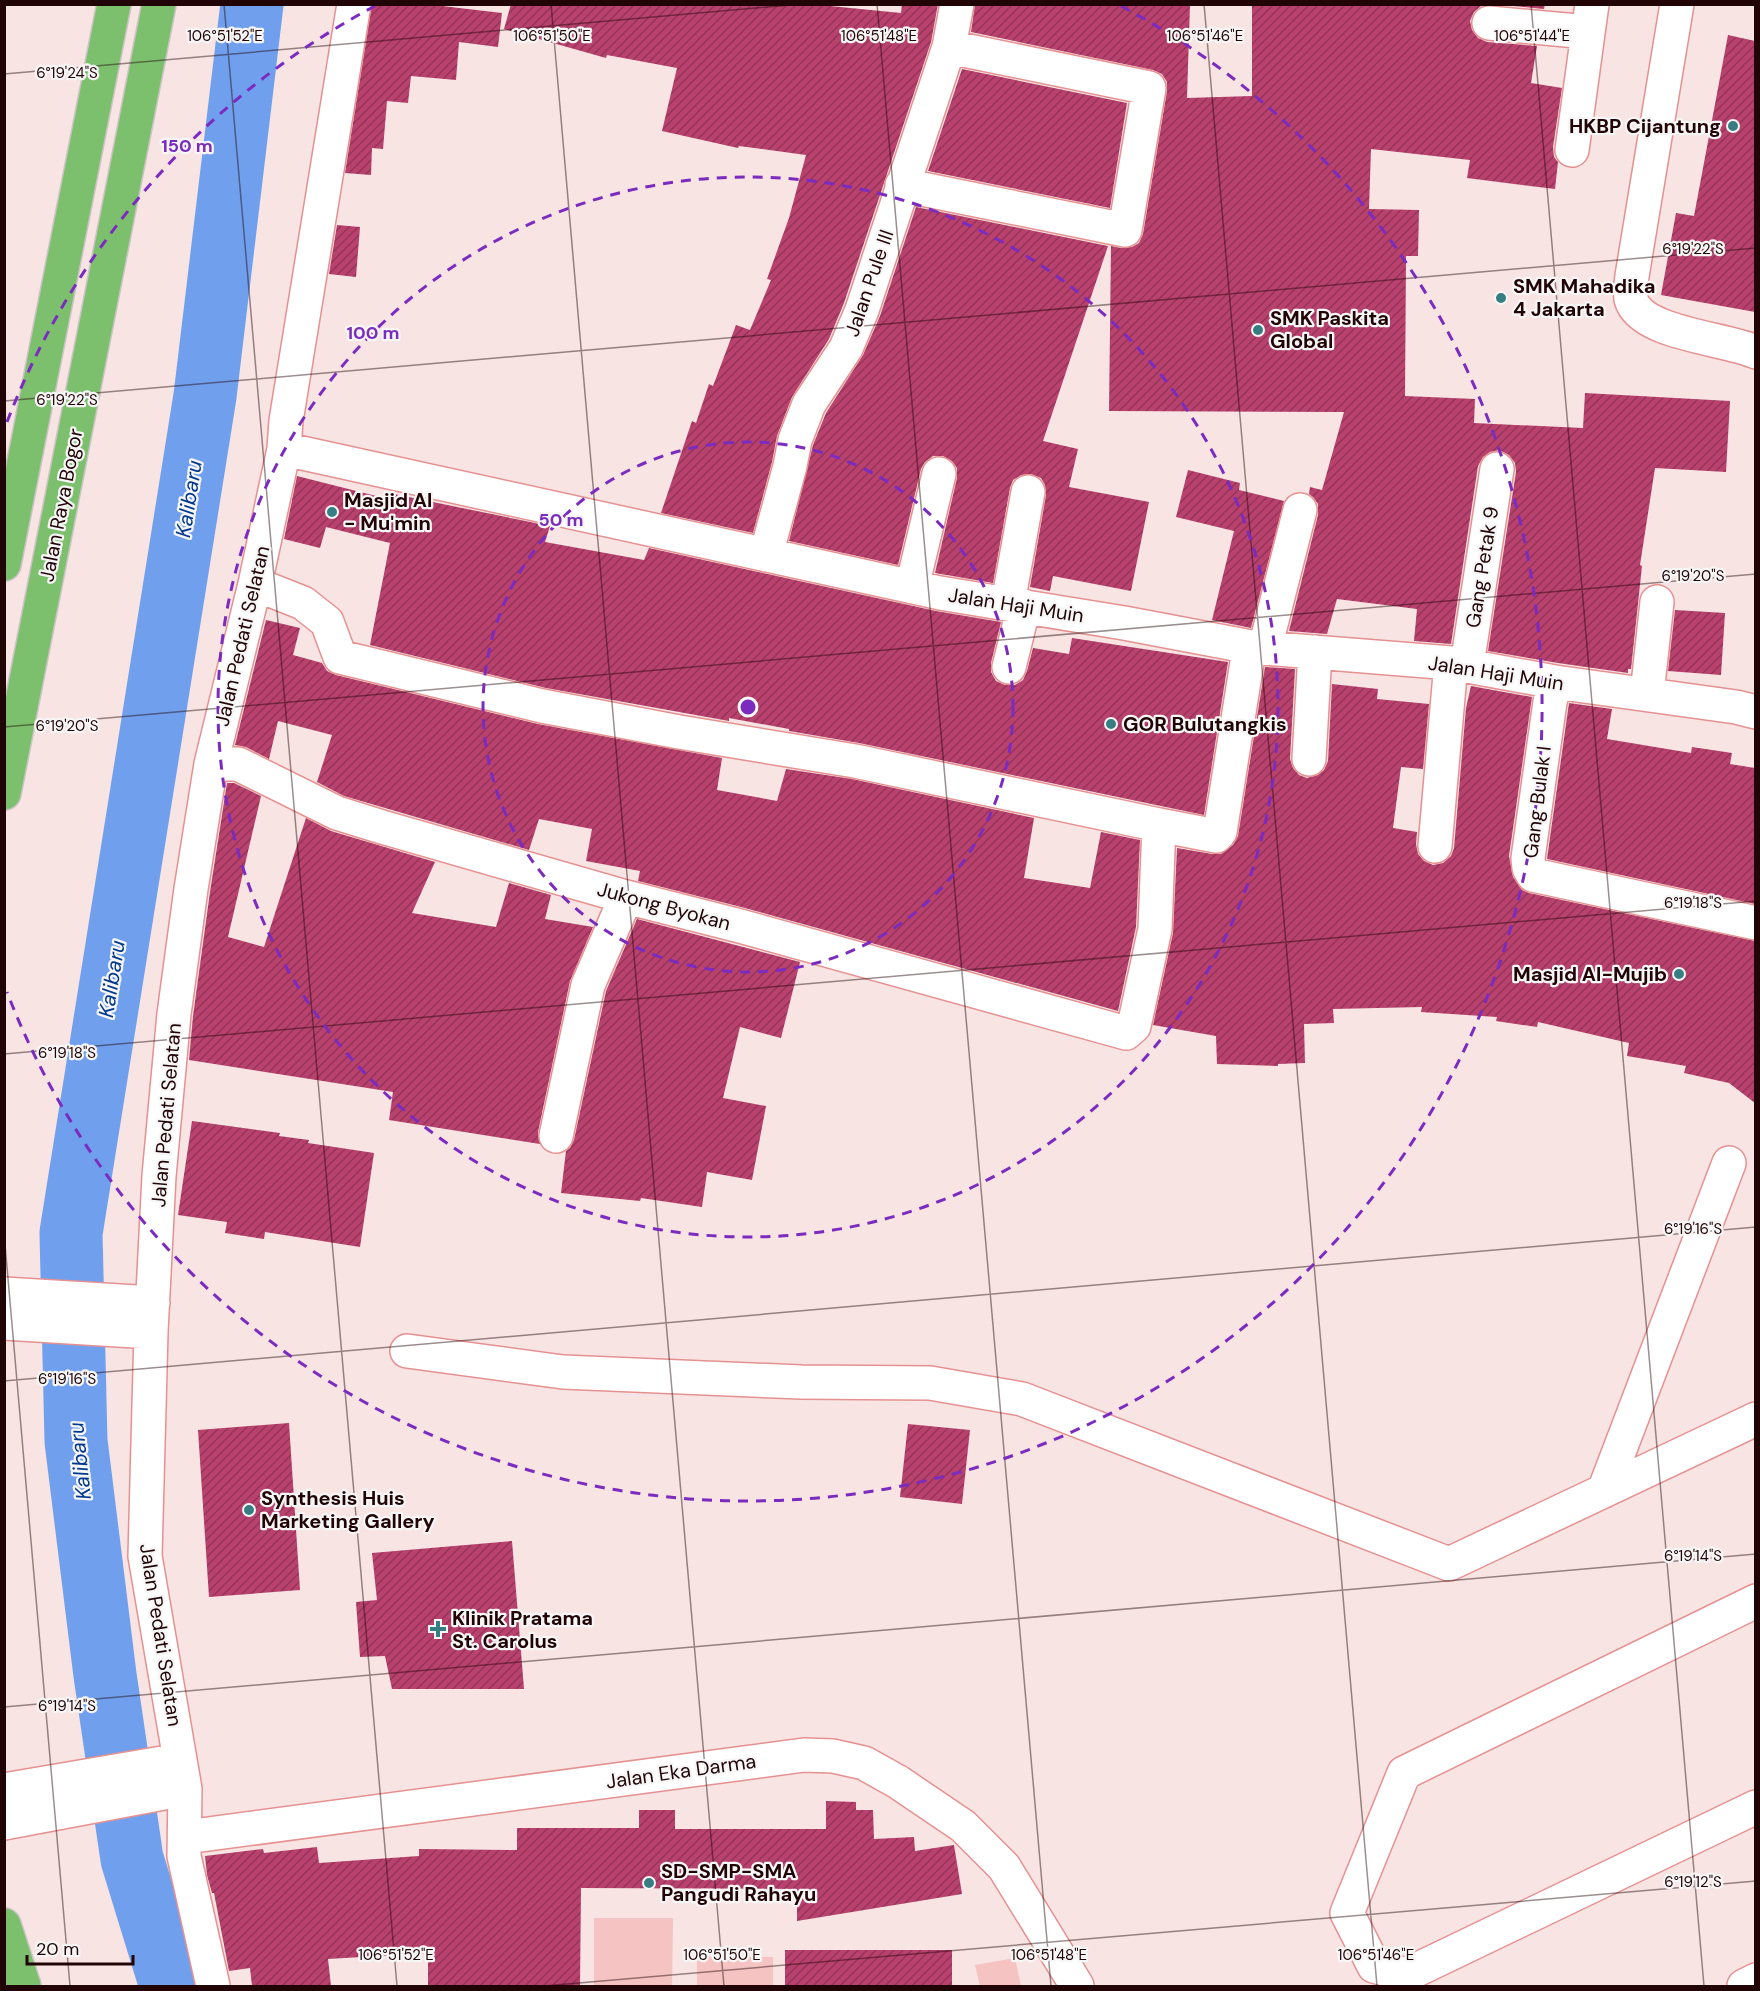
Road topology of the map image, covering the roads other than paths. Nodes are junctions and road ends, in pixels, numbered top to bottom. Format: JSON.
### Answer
{"nodes":[{"id":1,"x":114,"y":4,"type":"edge"},
{"id":2,"x":159,"y":4,"type":"edge"},
{"id":3,"x":354,"y":4,"type":"edge"},
{"id":4,"x":957,"y":4,"type":"edge"},
{"id":5,"x":1613,"y":4,"type":"edge"},
{"id":6,"x":1677,"y":4,"type":"edge"},
{"id":7,"x":1590,"y":18,"type":"edge"},
{"id":8,"x":1489,"y":23,"type":"dead end"},
{"id":9,"x":949,"y":46,"type":"junction"},
{"id":10,"x":902,"y":185,"type":"junction"},
{"id":11,"x":1755,"y":352,"type":"edge"},
{"id":12,"x":284,"y":449,"type":"junction"},
{"id":13,"x":1497,"y":469,"type":"dead end"},
{"id":14,"x":939,"y":474,"type":"dead end"},
{"id":15,"x":1028,"y":492,"type":"dead end"},
{"id":16,"x":1300,"y":510,"type":"dead end"},
{"id":17,"x":766,"y":555,"type":"junction"},
{"id":18,"x":4,"y":564,"type":"edge"},
{"id":19,"x":255,"y":584,"type":"junction"},
{"id":20,"x":912,"y":587,"type":"junction"},
{"id":21,"x":1657,"y":602,"type":"dead end"},
{"id":22,"x":1016,"y":605,"type":"junction"},
{"id":23,"x":1258,"y":647,"type":"junction"},
{"id":24,"x":1315,"y":652,"type":"junction"},
{"id":25,"x":1459,"y":664,"type":"junction"},
{"id":26,"x":1009,"y":667,"type":"dead end"},
{"id":27,"x":1556,"y":682,"type":"junction"},
{"id":28,"x":1647,"y":694,"type":"junction"},
{"id":29,"x":1755,"y":712,"type":"edge"},
{"id":30,"x":1309,"y":759,"type":"dead end"},
{"id":31,"x":210,"y":764,"type":"junction"},
{"id":32,"x":4,"y":793,"type":"edge"},
{"id":33,"x":1159,"y":825,"type":"junction"},
{"id":34,"x":1435,"y":846,"type":"dead end"},
{"id":35,"x":626,"y":897,"type":"junction"},
{"id":36,"x":1755,"y":923,"type":"edge"},
{"id":37,"x":556,"y":1136,"type":"dead end"},
{"id":38,"x":1729,"y":1163,"type":"dead end"},
{"id":39,"x":4,"y":1294,"type":"edge"},
{"id":40,"x":116,"y":1316,"type":"junction"},
{"id":41,"x":152,"y":1318,"type":"junction"},
{"id":42,"x":4,"y":1323,"type":"edge"},
{"id":43,"x":407,"y":1351,"type":"dead end"},
{"id":44,"x":1755,"y":1419,"type":"edge"},
{"id":45,"x":1604,"y":1491,"type":"junction"},
{"id":46,"x":1755,"y":1601,"type":"edge"},
{"id":47,"x":183,"y":1774,"type":"junction"},
{"id":48,"x":143,"y":1782,"type":"junction"},
{"id":49,"x":14,"y":1788,"type":"edge"},
{"id":50,"x":1755,"y":1806,"type":"edge"},
{"id":51,"x":17,"y":1820,"type":"edge"},
{"id":52,"x":186,"y":1837,"type":"junction"},
{"id":53,"x":4,"y":1925,"type":"edge"},
{"id":54,"x":1755,"y":1980,"type":"edge"},
{"id":55,"x":24,"y":1986,"type":"edge"},
{"id":56,"x":213,"y":1986,"type":"edge"},
{"id":57,"x":1077,"y":1986,"type":"edge"},
{"id":58,"x":1744,"y":1986,"type":"edge"}],
"edges":[{"from":1,"to":18,"type":"highway"},
{"from":2,"to":32,"type":"highway","name":"Jalan Raya Bogor"},
{"from":3,"to":12,"type":"street","name":"Jalan Pedati Selatan"},
{"from":4,"to":9,"type":"street","name":"Jalan Pule III"},
{"from":5,"to":7,"type":"street"},
{"from":6,"to":11,"type":"street"},
{"from":7,"to":8,"type":"street"},
{"from":9,"to":10,"type":"street","name":"Jalan Pule III"},
{"from":9,"to":10,"type":"street"},
{"from":10,"to":17,"type":"street","name":"Jalan Pule III"},
{"from":12,"to":17,"type":"street","name":"Jalan Haji Muin"},
{"from":12,"to":19,"type":"street","name":"Jalan Pedati Selatan"},
{"from":13,"to":25,"type":"street","name":"Gang Petak 9"},
{"from":14,"to":20,"type":"street"},
{"from":15,"to":22,"type":"street"},
{"from":16,"to":23,"type":"street"},
{"from":17,"to":20,"type":"street","name":"Jalan Haji Muin"},
{"from":19,"to":31,"type":"street","name":"Jalan Pedati Selatan"},
{"from":19,"to":33,"type":"street"},
{"from":20,"to":22,"type":"street","name":"Jalan Haji Muin"},
{"from":21,"to":28,"type":"street"},
{"from":22,"to":23,"type":"street","name":"Jalan Haji Muin"},
{"from":22,"to":26,"type":"street"},
{"from":23,"to":24,"type":"street","name":"Jalan Haji Muin"},
{"from":23,"to":33,"type":"street"},
{"from":24,"to":25,"type":"street","name":"Jalan Haji Muin"},
{"from":24,"to":30,"type":"street"},
{"from":25,"to":27,"type":"street","name":"Jalan Haji Muin"},
{"from":25,"to":34,"type":"street","name":"Gang Petak 9"},
{"from":27,"to":28,"type":"street","name":"Jalan Haji Muin"},
{"from":27,"to":36,"type":"street","name":"Gang Bulak I"},
{"from":28,"to":29,"type":"street","name":"Jalan Haji Muin"},
{"from":31,"to":35,"type":"street","name":"Jukong Byokan"},
{"from":31,"to":41,"type":"street","name":"Jalan Pedati Selatan"},
{"from":33,"to":35,"type":"street","name":"Jukong Byokan"},
{"from":35,"to":37,"type":"street"},
{"from":38,"to":45,"type":"street"},
{"from":39,"to":40,"type":"street"},
{"from":40,"to":41,"type":"street"},
{"from":40,"to":42,"type":"street"},
{"from":41,"to":47,"type":"street","name":"Jalan Pedati Selatan"},
{"from":43,"to":45,"type":"street"},
{"from":44,"to":45,"type":"street"},
{"from":46,"to":50,"type":"street"},
{"from":47,"to":48,"type":"street"},
{"from":47,"to":52,"type":"street","name":"Jalan Pedati Selatan"},
{"from":48,"to":49,"type":"street"},
{"from":48,"to":51,"type":"street"},
{"from":52,"to":56,"type":"street","name":"Jalan Pedati Selatan"},
{"from":52,"to":57,"type":"street","name":"Jalan Eka Darma"},
{"from":53,"to":55,"type":"highway"},
{"from":54,"to":58,"type":"street"}]}
